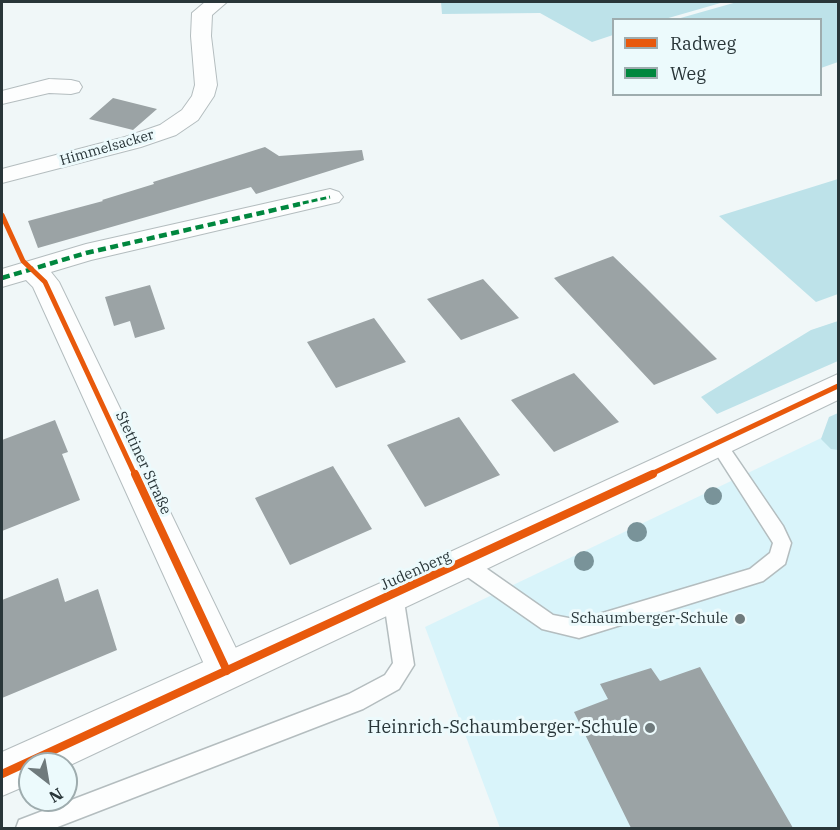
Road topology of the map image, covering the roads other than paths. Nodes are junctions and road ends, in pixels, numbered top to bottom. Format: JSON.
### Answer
{"nodes":[{"id":1,"x":218,"y":2,"type":"edge"},
{"id":2,"x":71,"y":87,"type":"dead end"},
{"id":3,"x":2,"y":98,"type":"edge"},
{"id":4,"x":2,"y":176,"type":"edge"},
{"id":5,"x":330,"y":197,"type":"dead end"},
{"id":6,"x":16,"y":274,"type":"edge"},
{"id":7,"x":838,"y":386,"type":"edge"},
{"id":8,"x":717,"y":443,"type":"junction"},
{"id":9,"x":463,"y":564,"type":"junction"},
{"id":10,"x":393,"y":595,"type":"junction"},
{"id":11,"x":227,"y":671,"type":"junction"},
{"id":12,"x":2,"y":774,"type":"edge"},
{"id":13,"x":27,"y":828,"type":"edge"}],
"edges":[{"from":1,"to":4,"type":"street","name":"Himmelsacker"},
{"from":2,"to":3,"type":"street"},
{"from":5,"to":6,"type":"street","name":"Stettiner Straße"},
{"from":6,"to":11,"type":"street","name":"Stettiner Straße"},
{"from":7,"to":8,"type":"street","name":"Judenberg"},
{"from":8,"to":9,"type":"street","name":"Judenberg"},
{"from":8,"to":9,"type":"lane"},
{"from":9,"to":10,"type":"street","name":"Judenberg"},
{"from":10,"to":11,"type":"street","name":"Judenberg"},
{"from":10,"to":13,"type":"lane","name":"Judenberg"},
{"from":11,"to":12,"type":"street","name":"Judenberg"}]}
